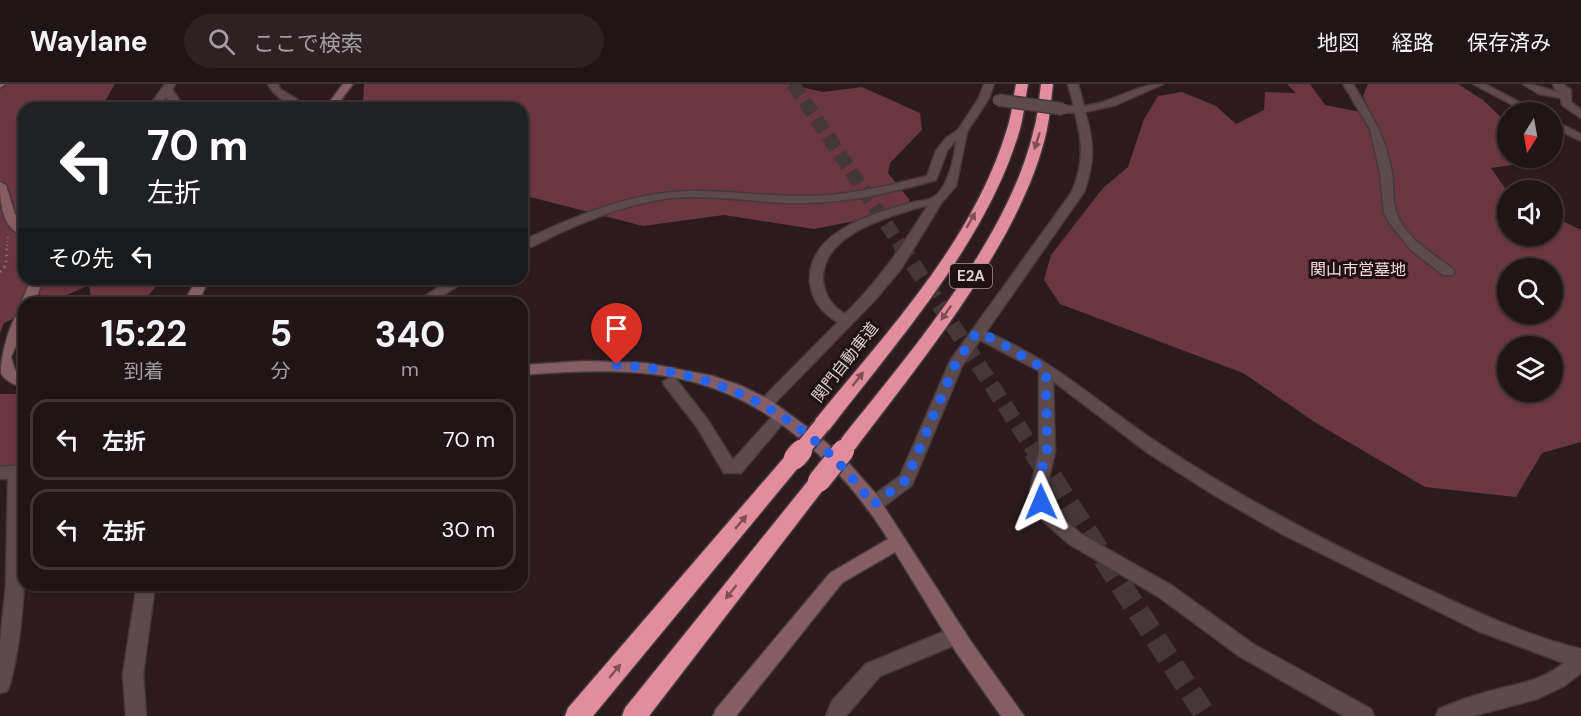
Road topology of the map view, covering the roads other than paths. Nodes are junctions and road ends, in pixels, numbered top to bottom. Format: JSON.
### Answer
{"nodes":[{"id":1,"x":273,"y":84,"type":"edge"},
{"id":2,"x":348,"y":84,"type":"edge"},
{"id":3,"x":989,"y":84,"type":"edge"},
{"id":4,"x":1022,"y":84,"type":"edge"},
{"id":5,"x":1047,"y":84,"type":"edge"},
{"id":6,"x":1073,"y":84,"type":"edge"},
{"id":7,"x":1158,"y":84,"type":"edge"},
{"id":8,"x":1348,"y":84,"type":"edge"},
{"id":9,"x":1478,"y":84,"type":"edge"},
{"id":10,"x":1528,"y":84,"type":"edge"},
{"id":11,"x":1558,"y":84,"type":"edge"},
{"id":12,"x":168,"y":86,"type":"edge"},
{"id":13,"x":1564,"y":96,"type":"junction"},
{"id":14,"x":984,"y":98,"type":"junction"},
{"id":15,"x":157,"y":102,"type":"edge"},
{"id":16,"x":173,"y":102,"type":"edge"},
{"id":17,"x":295,"y":102,"type":"edge"},
{"id":18,"x":334,"y":102,"type":"edge"},
{"id":19,"x":1513,"y":102,"type":"edge"},
{"id":20,"x":1081,"y":111,"type":"junction"},
{"id":21,"x":1581,"y":115,"type":"edge"},
{"id":22,"x":1563,"y":129,"type":"edge"},
{"id":23,"x":962,"y":132,"type":"junction"},
{"id":24,"x":1581,"y":138,"type":"edge"},
{"id":25,"x":0,"y":185,"type":"edge"},
{"id":26,"x":937,"y":200,"type":"junction"},
{"id":27,"x":18,"y":226,"type":"edge"},
{"id":28,"x":528,"y":242,"type":"edge"},
{"id":29,"x":1448,"y":272,"type":"dead end"},
{"id":30,"x":198,"y":285,"type":"edge"},
{"id":31,"x":452,"y":285,"type":"edge"},
{"id":32,"x":188,"y":297,"type":"edge"},
{"id":33,"x":431,"y":297,"type":"edge"},
{"id":34,"x":845,"y":320,"type":"junction"},
{"id":35,"x":18,"y":326,"type":"edge"},
{"id":36,"x":976,"y":333,"type":"junction"},
{"id":37,"x":528,"y":370,"type":"edge"},
{"id":38,"x":1046,"y":370,"type":"junction"},
{"id":39,"x":18,"y":381,"type":"edge"},
{"id":40,"x":670,"y":382,"type":"dead end"},
{"id":41,"x":765,"y":404,"type":"junction"},
{"id":42,"x":782,"y":415,"type":"junction"},
{"id":43,"x":14,"y":472,"type":"edge"},
{"id":44,"x":873,"y":505,"type":"junction"},
{"id":45,"x":18,"y":530,"type":"edge"},
{"id":46,"x":898,"y":542,"type":"junction"},
{"id":47,"x":18,"y":566,"type":"edge"},
{"id":48,"x":145,"y":591,"type":"edge"},
{"id":49,"x":955,"y":636,"type":"junction"},
{"id":50,"x":1581,"y":659,"type":"edge"},
{"id":51,"x":0,"y":684,"type":"edge"},
{"id":52,"x":136,"y":716,"type":"edge"},
{"id":53,"x":577,"y":716,"type":"edge"},
{"id":54,"x":634,"y":716,"type":"edge"},
{"id":55,"x":723,"y":716,"type":"edge"},
{"id":56,"x":836,"y":716,"type":"edge"},
{"id":57,"x":1014,"y":716,"type":"edge"},
{"id":58,"x":1364,"y":716,"type":"edge"},
{"id":59,"x":1446,"y":716,"type":"edge"}],
"edges":[{"from":1,"to":17,"type":"street"},
{"from":2,"to":18,"type":"street"},
{"from":3,"to":14,"type":"street"},
{"from":53,"to":4,"type":"highway","name":"関門自動車道","number":"E2A","one_way":true,"bridge":true},
{"from":5,"to":54,"type":"highway","number":"E2A","one_way":true,"bridge":true},
{"from":6,"to":20,"type":"street"},
{"from":7,"to":20,"type":"street"},
{"from":8,"to":29,"type":"street"},
{"from":9,"to":19,"type":"street"},
{"from":10,"to":13,"type":"street"},
{"from":11,"to":13,"type":"street"},
{"from":12,"to":15,"type":"street"},
{"from":12,"to":16,"type":"street"},
{"from":13,"to":21,"type":"street"},
{"from":14,"to":20,"type":"street","bridge":true},
{"from":14,"to":23,"type":"street"},
{"from":20,"to":36,"type":"street"},
{"from":22,"to":24,"type":"street"},
{"from":23,"to":26,"type":"street"},
{"from":23,"to":28,"type":"street"},
{"from":25,"to":27,"type":"street"},
{"from":26,"to":34,"type":"street"},
{"from":26,"to":34,"type":"street"},
{"from":30,"to":32,"type":"street"},
{"from":31,"to":33,"type":"street"},
{"from":34,"to":41,"type":"street"},
{"from":35,"to":39,"type":"street"},
{"from":36,"to":38,"type":"street"},
{"from":36,"to":44,"type":"street"},
{"from":37,"to":41,"type":"street"},
{"from":38,"to":50,"type":"street"},
{"from":38,"to":58,"type":"street"},
{"from":40,"to":42,"type":"street"},
{"from":41,"to":42,"type":"street"},
{"from":42,"to":44,"type":"street"},
{"from":43,"to":45,"type":"street"},
{"from":44,"to":46,"type":"street"},
{"from":46,"to":49,"type":"street"},
{"from":46,"to":55,"type":"street"},
{"from":47,"to":51,"type":"street"},
{"from":48,"to":52,"type":"street"},
{"from":49,"to":56,"type":"street"},
{"from":49,"to":57,"type":"street"},
{"from":50,"to":59,"type":"street"}]}
